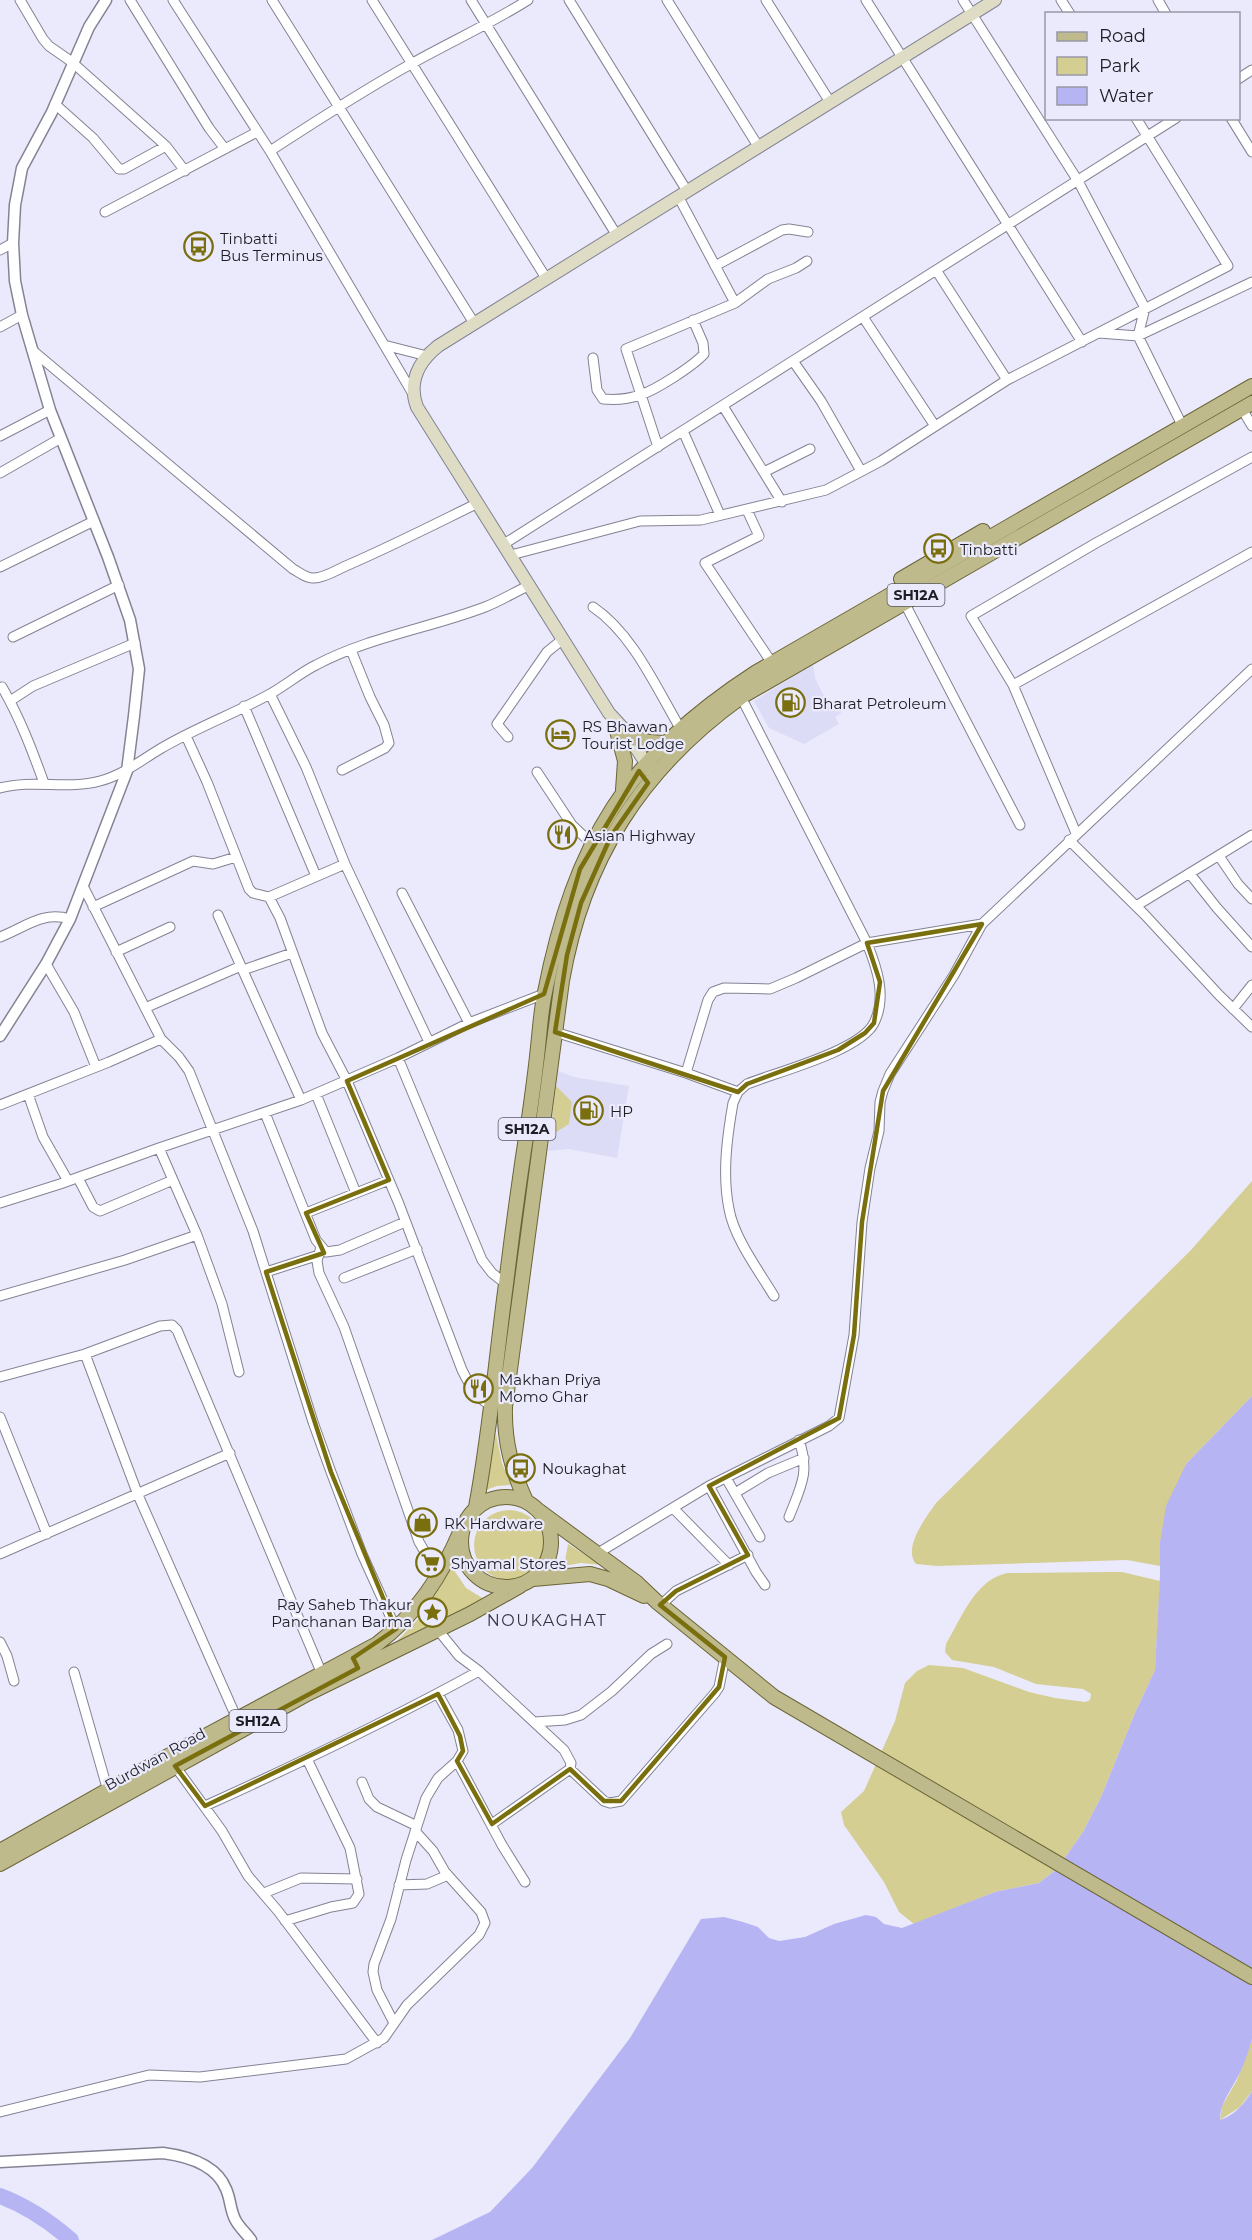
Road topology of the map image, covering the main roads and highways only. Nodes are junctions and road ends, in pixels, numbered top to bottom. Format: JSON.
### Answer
{"nodes":[{"id":1,"x":995,"y":0,"type":"edge"},
{"id":2,"x":1252,"y":386,"type":"edge"},
{"id":3,"x":1247,"y":406,"type":"edge"},
{"id":4,"x":622,"y":734,"type":"junction"},
{"id":5,"x":664,"y":743,"type":"junction"},
{"id":6,"x":646,"y":773,"type":"junction"},
{"id":7,"x":623,"y":792,"type":"junction"},
{"id":8,"x":526,"y":1501,"type":"junction"},
{"id":9,"x":476,"y":1507,"type":"junction"},
{"id":10,"x":539,"y":1511,"type":"junction"},
{"id":11,"x":461,"y":1530,"type":"junction"},
{"id":12,"x":533,"y":1579,"type":"junction"},
{"id":13,"x":520,"y":1586,"type":"junction"},
{"id":14,"x":659,"y":1603,"type":"junction"},
{"id":15,"x":355,"y":1663,"type":"junction"},
{"id":16,"x":0,"y":1851,"type":"edge"},
{"id":17,"x":0,"y":1864,"type":"edge"},
{"id":18,"x":1252,"y":1977,"type":"edge"}],
"edges":[{"from":1,"to":4,"type":"main road"},
{"from":2,"to":5,"type":"main road","number":"SH12A"},
{"from":3,"to":6,"type":"main road","number":"SH12A"},
{"from":4,"to":5,"type":"main road"},
{"from":4,"to":6,"type":"main road"},
{"from":4,"to":7,"type":"main road"},
{"from":5,"to":6,"type":"main road","number":"SH12A"},
{"from":6,"to":7,"type":"main road","number":"SH12A"},
{"from":6,"to":8,"type":"main road","number":"SH12A"},
{"from":7,"to":9,"type":"main road","number":"SH12A"},
{"from":8,"to":9,"type":"main road"},
{"from":8,"to":10,"type":"main road","number":"SH12A"},
{"from":9,"to":11,"type":"main road","number":"SH12A"},
{"from":10,"to":12,"type":"main road","number":"SH12A"},
{"from":10,"to":14,"type":"main road"},
{"from":11,"to":13,"type":"main road"},
{"from":11,"to":15,"type":"main road","name":"Burdwan Road","number":"SH12A"},
{"from":12,"to":13,"type":"main road","number":"SH12A"},
{"from":12,"to":14,"type":"main road"},
{"from":13,"to":15,"type":"main road","name":"Burdwan Road","number":"SH12A"},
{"from":14,"to":18,"type":"main road"},
{"from":15,"to":16,"type":"main road","name":"Burdwan Road","number":"SH12A"},
{"from":15,"to":17,"type":"main road","name":"Burdwan Road","number":"SH12A"}]}
